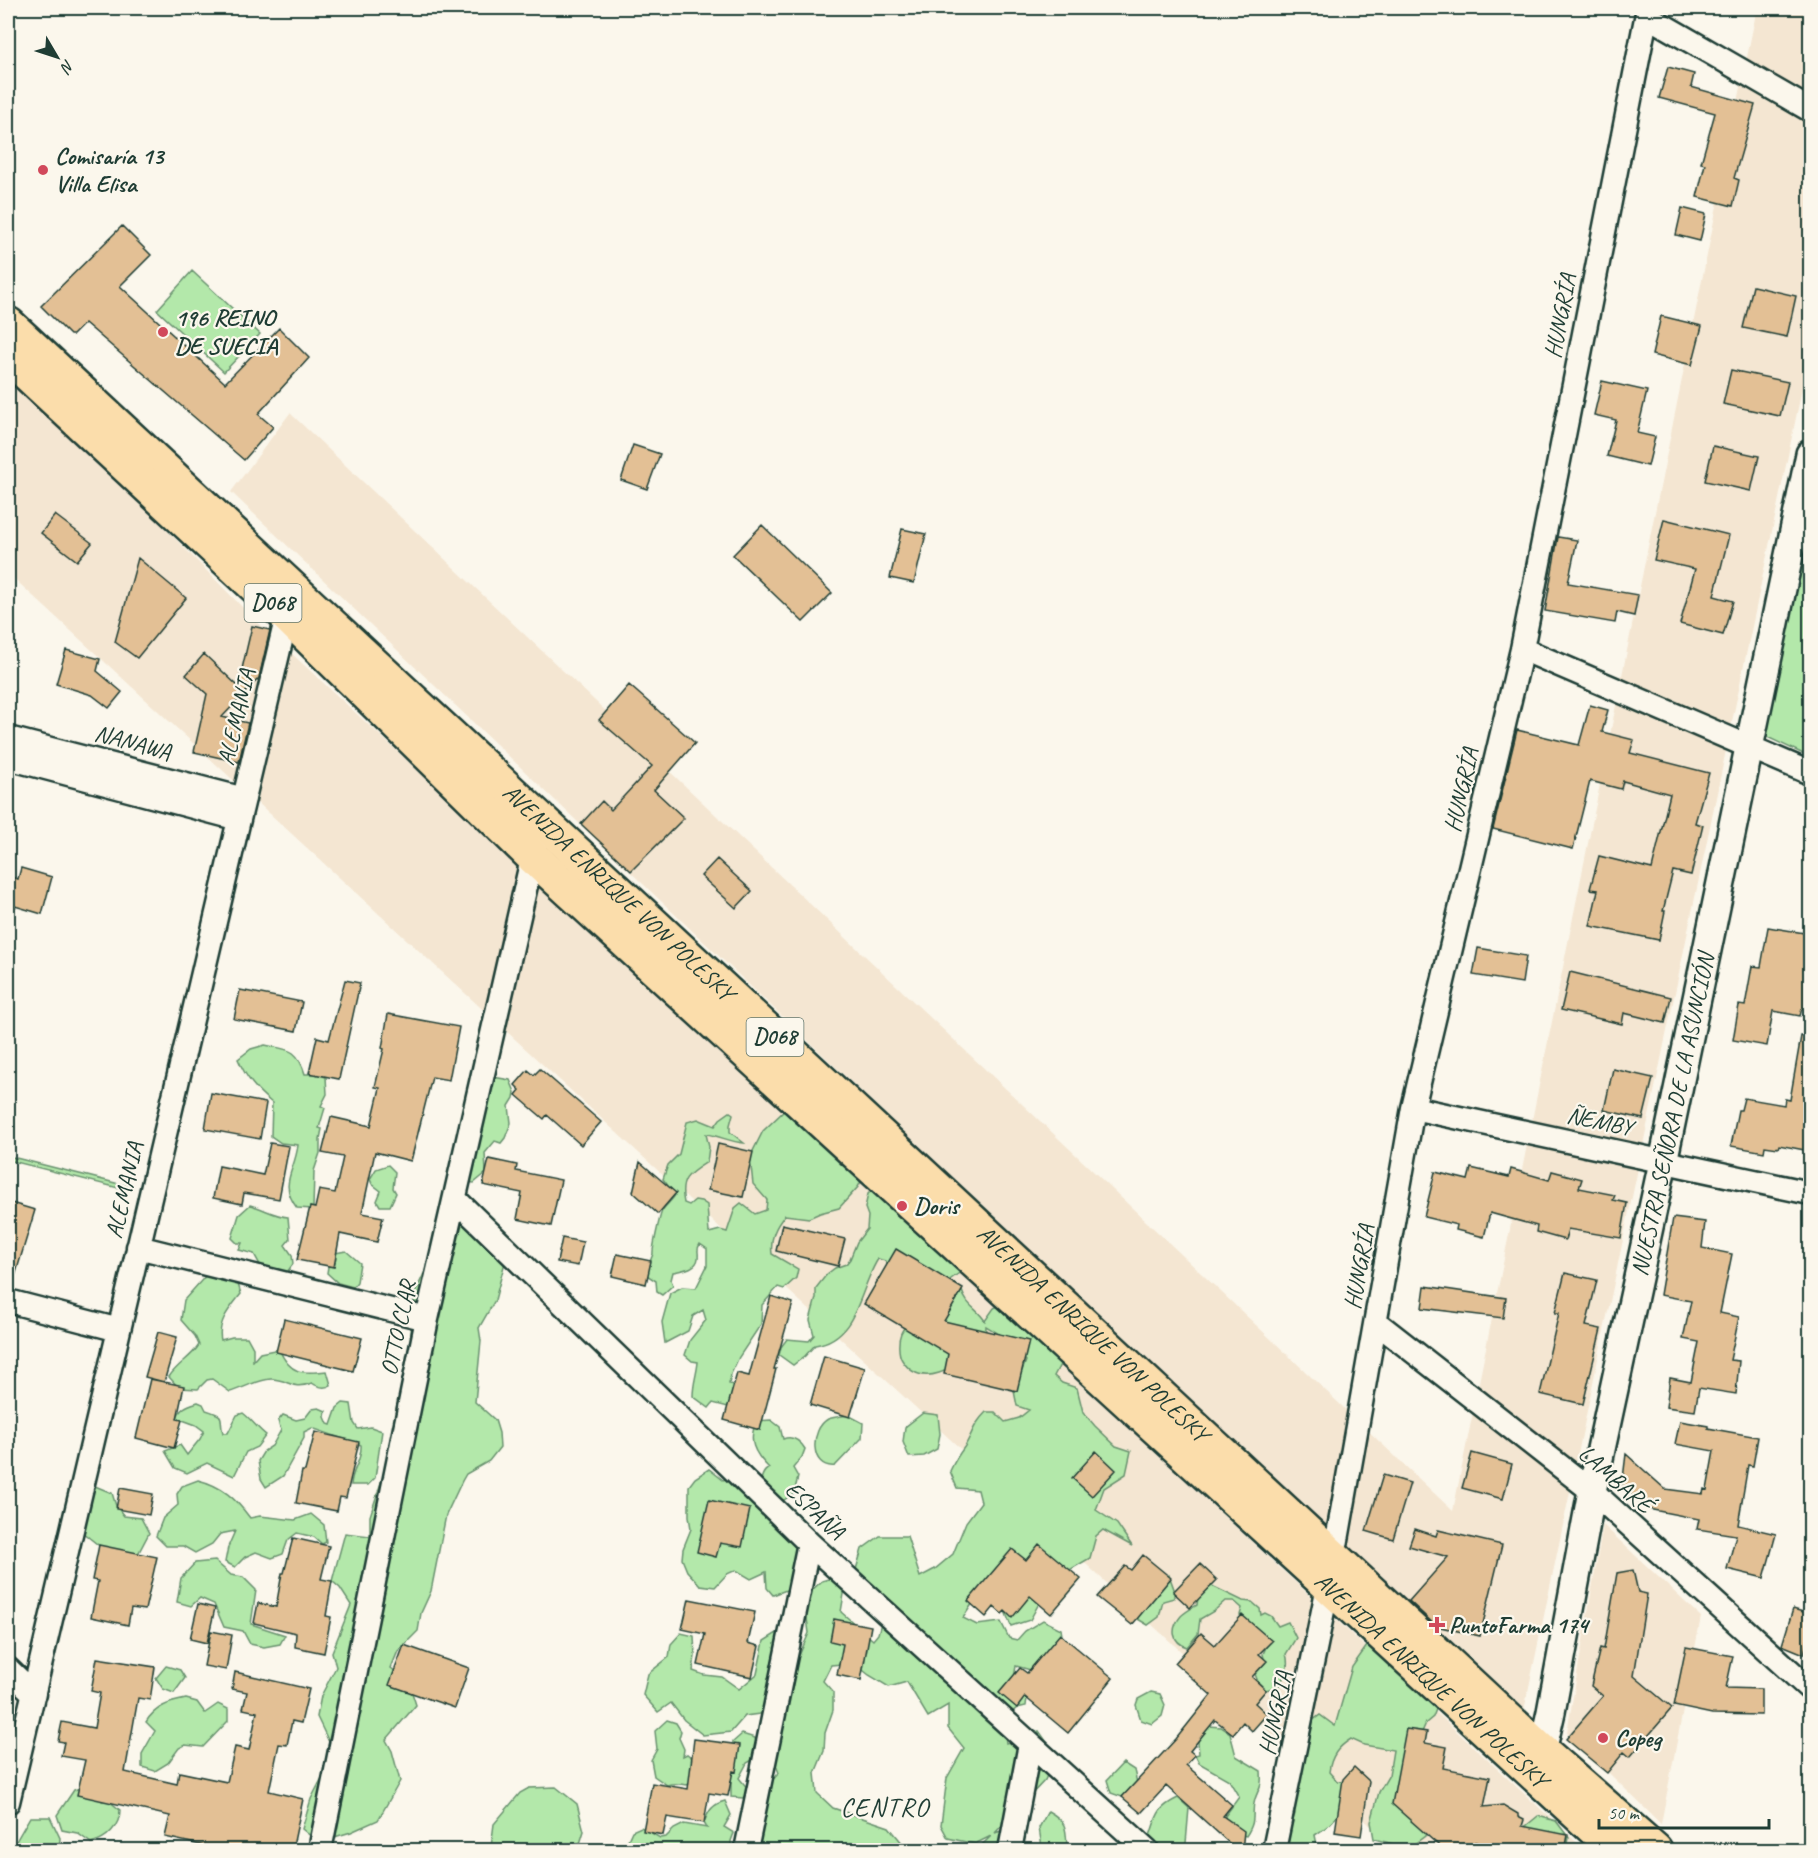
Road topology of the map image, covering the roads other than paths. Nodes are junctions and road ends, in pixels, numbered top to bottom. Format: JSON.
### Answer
{"nodes":[{"id":1,"x":1647,"y":12,"type":"edge"},
{"id":2,"x":1810,"y":110,"type":"edge"},
{"id":3,"x":8,"y":324,"type":"edge"},
{"id":4,"x":8,"y":356,"type":"edge"},
{"id":5,"x":1810,"y":454,"type":"edge"},
{"id":6,"x":290,"y":603,"type":"junction"},
{"id":7,"x":1522,"y":649,"type":"junction"},
{"id":8,"x":8,"y":738,"type":"edge"},
{"id":9,"x":1750,"y":746,"type":"junction"},
{"id":10,"x":8,"y":758,"type":"edge"},
{"id":11,"x":1810,"y":773,"type":"edge"},
{"id":12,"x":242,"y":809,"type":"junction"},
{"id":13,"x":541,"y":820,"type":"junction"},
{"id":14,"x":533,"y":857,"type":"junction"},
{"id":15,"x":1413,"y":1108,"type":"junction"},
{"id":16,"x":1663,"y":1162,"type":"junction"},
{"id":17,"x":1810,"y":1193,"type":"edge"},
{"id":18,"x":455,"y":1199,"type":"junction"},
{"id":19,"x":138,"y":1247,"type":"junction"},
{"id":20,"x":8,"y":1301,"type":"edge"},
{"id":21,"x":427,"y":1319,"type":"junction"},
{"id":22,"x":1377,"y":1323,"type":"junction"},
{"id":23,"x":119,"y":1330,"type":"junction"},
{"id":24,"x":1592,"y":1491,"type":"junction"},
{"id":25,"x":810,"y":1543,"type":"junction"},
{"id":26,"x":1331,"y":1572,"type":"junction"},
{"id":27,"x":8,"y":1669,"type":"edge"},
{"id":28,"x":1810,"y":1689,"type":"edge"},
{"id":29,"x":34,"y":1694,"type":"junction"},
{"id":30,"x":1030,"y":1744,"type":"junction"},
{"id":31,"x":1539,"y":1763,"type":"junction"},
{"id":32,"x":8,"y":1802,"type":"edge"},
{"id":33,"x":1642,"y":1849,"type":"edge"},
{"id":34,"x":320,"y":1851,"type":"edge"},
{"id":35,"x":746,"y":1851,"type":"edge"},
{"id":36,"x":1010,"y":1851,"type":"edge"},
{"id":37,"x":1147,"y":1851,"type":"edge"},
{"id":38,"x":1274,"y":1851,"type":"edge"}],
"edges":[{"from":1,"to":2,"type":"street"},
{"from":1,"to":7,"type":"street","name":"HUNGRÍA"},
{"from":3,"to":6,"type":"main road","name":"AVENIDA ENRIQUE VON POLESKY","number":"D068"},
{"from":4,"to":6,"type":"main road","name":"AVENIDA ENRIQUE VON POLESKY","number":"D068"},
{"from":5,"to":9,"type":"street","name":"NUESTRA SEÑORA DE LA ASUNCIÓN"},
{"from":6,"to":12,"type":"street","name":"ALEMANIA"},
{"from":6,"to":13,"type":"main road","name":"AVENIDA ENRIQUE VON POLESKY","number":"D068"},
{"from":6,"to":14,"type":"main road","name":"AVENIDA ENRIQUE VON POLESKY","number":"D068"},
{"from":7,"to":9,"type":"street"},
{"from":7,"to":15,"type":"street","name":"HUNGRÍA"},
{"from":8,"to":12,"type":"street","name":"NANAWA"},
{"from":9,"to":11,"type":"street"},
{"from":9,"to":16,"type":"street","name":"NUESTRA SEÑORA DE LA ASUNCIÓN"},
{"from":10,"to":12,"type":"street","name":"NANAWA"},
{"from":12,"to":19,"type":"street","name":"ALEMANIA"},
{"from":13,"to":14,"type":"street","name":"OTTO CLAR"},
{"from":13,"to":26,"type":"main road","name":"AVENIDA ENRIQUE VON POLESKY","number":"D068"},
{"from":14,"to":18,"type":"street","name":"OTTO CLAR"},
{"from":14,"to":26,"type":"main road","name":"AVENIDA ENRIQUE VON POLESKY","number":"D068"},
{"from":15,"to":16,"type":"street","name":"ÑEMBY"},
{"from":15,"to":22,"type":"street","name":"HUNGRÍA"},
{"from":16,"to":17,"type":"street","name":"ÑEMBY"},
{"from":16,"to":24,"type":"street","name":"NUESTRA SEÑORA DE LA ASUNCIÓN"},
{"from":18,"to":21,"type":"street","name":"OTTO CLAR"},
{"from":18,"to":25,"type":"street","name":"ESPAÑA"},
{"from":19,"to":21,"type":"street"},
{"from":19,"to":23,"type":"street","name":"ALEMANIA"},
{"from":20,"to":23,"type":"street"},
{"from":21,"to":34,"type":"street","name":"OTTO CLAR"},
{"from":22,"to":24,"type":"street","name":"LAMBARÉ"},
{"from":22,"to":26,"type":"street","name":"HUNGRÍA"},
{"from":23,"to":29,"type":"street","name":"ALEMANIA"},
{"from":24,"to":28,"type":"street","name":"LAMBARÉ"},
{"from":24,"to":31,"type":"street","name":"NUESTRA SEÑORA DE LA ASUNCIÓN"},
{"from":25,"to":30,"type":"street","name":"ESPAÑA"},
{"from":25,"to":35,"type":"street"},
{"from":26,"to":31,"type":"main road","name":"AVENIDA ENRIQUE VON POLESKY","number":"D068"},
{"from":26,"to":38,"type":"street","name":"HUNGRIA"},
{"from":27,"to":29,"type":"street"},
{"from":29,"to":32,"type":"street","name":"ALEMANIA"},
{"from":30,"to":36,"type":"street"},
{"from":30,"to":37,"type":"street","name":"ESPAÑA"},
{"from":31,"to":33,"type":"main road","name":"AVENIDA ENRIQUE VON POLESKY","number":"D068"}]}
